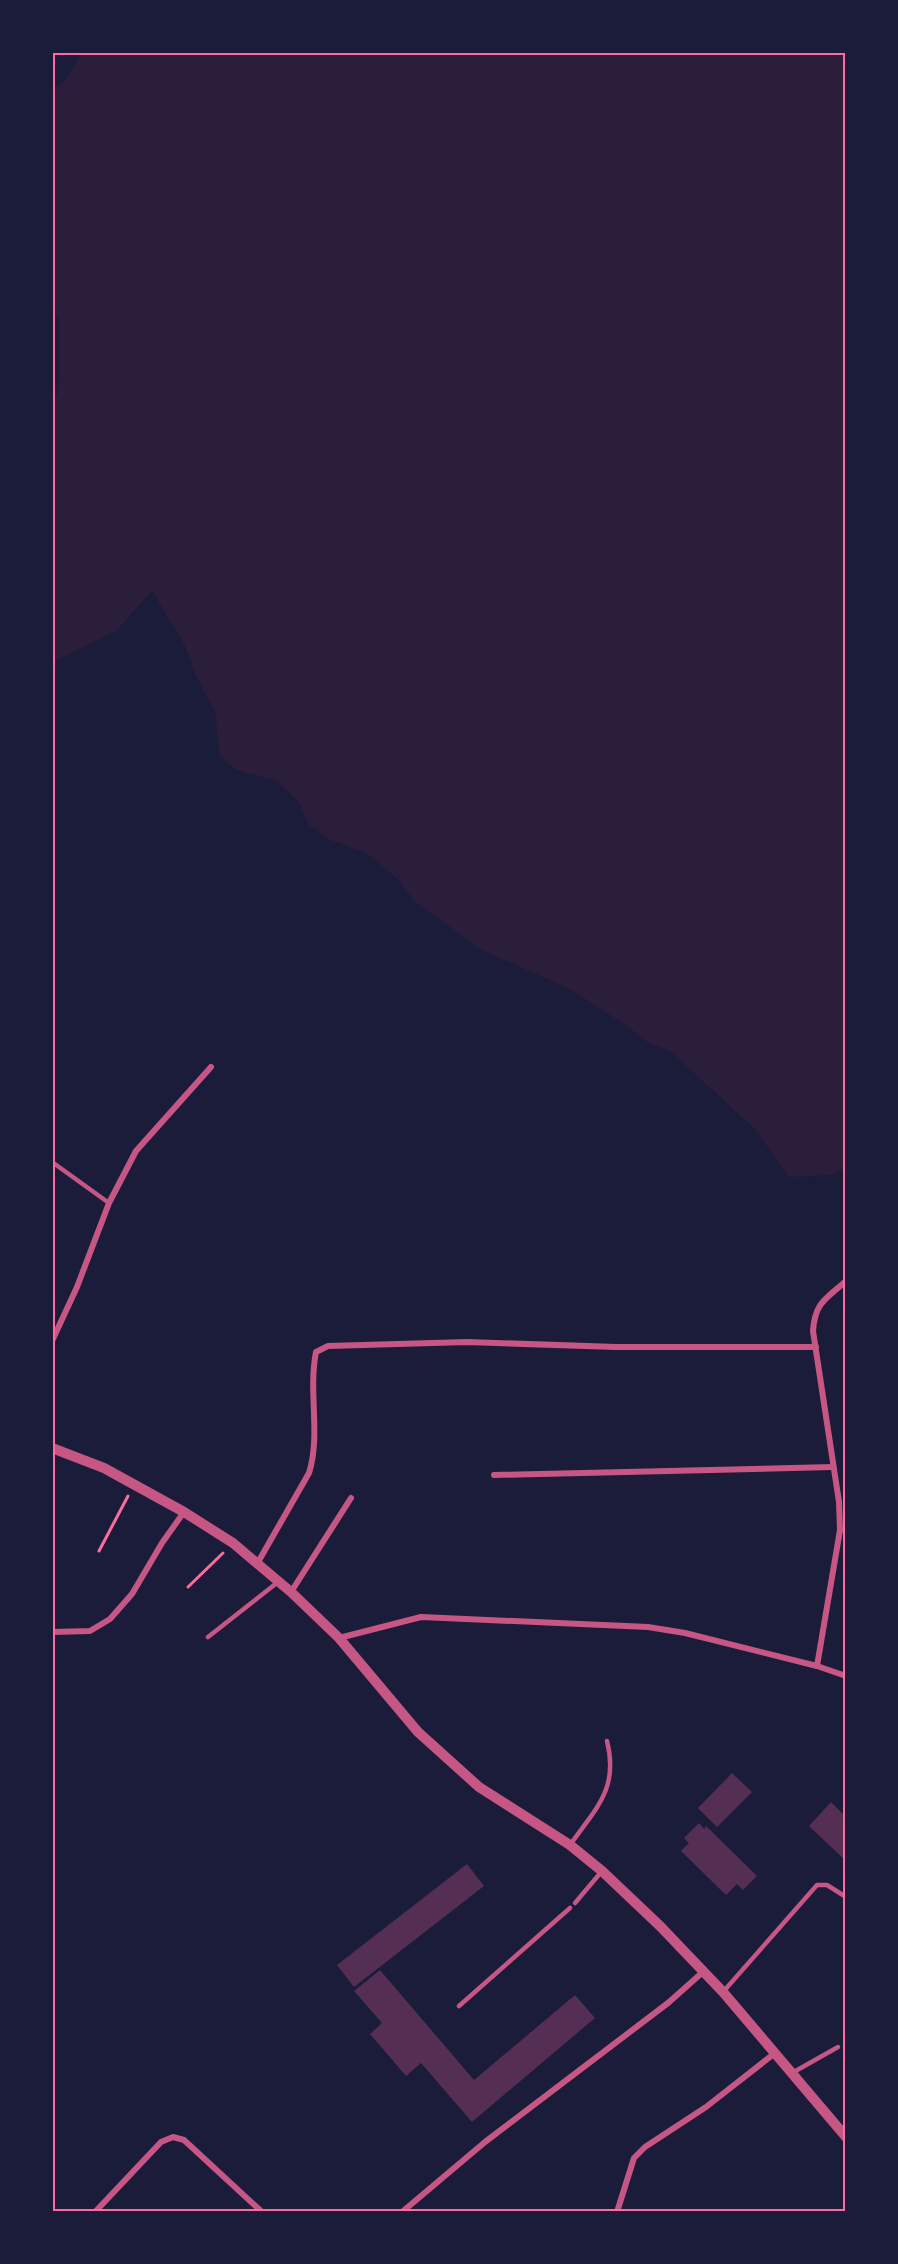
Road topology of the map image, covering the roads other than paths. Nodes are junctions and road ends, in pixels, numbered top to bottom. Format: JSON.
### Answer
{"nodes":[{"id":1,"x":211,"y":1067,"type":"dead end"},
{"id":2,"x":52,"y":1162,"type":"edge"},
{"id":3,"x":109,"y":1203,"type":"junction"},
{"id":4,"x":846,"y":1281,"type":"edge"},
{"id":5,"x":52,"y":1341,"type":"edge"},
{"id":6,"x":816,"y":1347,"type":"junction"},
{"id":7,"x":52,"y":1448,"type":"edge"},
{"id":8,"x":833,"y":1467,"type":"junction"},
{"id":9,"x":494,"y":1475,"type":"dead end"},
{"id":10,"x":351,"y":1498,"type":"dead end"},
{"id":11,"x":184,"y":1512,"type":"junction"},
{"id":12,"x":257,"y":1565,"type":"junction"},
{"id":13,"x":279,"y":1582,"type":"junction"},
{"id":14,"x":291,"y":1592,"type":"junction"},
{"id":15,"x":52,"y":1632,"type":"edge"},
{"id":16,"x":208,"y":1637,"type":"dead end"},
{"id":17,"x":339,"y":1638,"type":"junction"},
{"id":18,"x":817,"y":1666,"type":"junction"},
{"id":19,"x":846,"y":1676,"type":"edge"},
{"id":20,"x":607,"y":1741,"type":"dead end"},
{"id":21,"x":570,"y":1845,"type":"junction"},
{"id":22,"x":602,"y":1871,"type":"junction"},
{"id":23,"x":846,"y":1897,"type":"edge"},
{"id":24,"x":575,"y":1903,"type":"dead end"},
{"id":25,"x":570,"y":1908,"type":"dead end"},
{"id":26,"x":704,"y":1971,"type":"junction"},
{"id":27,"x":723,"y":1992,"type":"junction"},
{"id":28,"x":459,"y":2006,"type":"dead end"},
{"id":29,"x":838,"y":2047,"type":"dead end"},
{"id":30,"x":775,"y":2053,"type":"junction"},
{"id":31,"x":792,"y":2073,"type":"junction"},
{"id":32,"x":846,"y":2137,"type":"edge"},
{"id":33,"x":95,"y":2211,"type":"edge"},
{"id":34,"x":262,"y":2211,"type":"edge"},
{"id":35,"x":402,"y":2211,"type":"edge"},
{"id":36,"x":617,"y":2211,"type":"edge"}],
"edges":[{"from":1,"to":3,"type":"street"},
{"from":2,"to":3,"type":"lane"},
{"from":3,"to":5,"type":"street"},
{"from":4,"to":6,"type":"street"},
{"from":6,"to":8,"type":"street"},
{"from":6,"to":12,"type":"street"},
{"from":7,"to":11,"type":"street"},
{"from":8,"to":9,"type":"street"},
{"from":8,"to":18,"type":"street"},
{"from":10,"to":14,"type":"street"},
{"from":11,"to":12,"type":"street"},
{"from":11,"to":15,"type":"street"},
{"from":12,"to":13,"type":"street"},
{"from":13,"to":14,"type":"street"},
{"from":13,"to":16,"type":"lane"},
{"from":14,"to":17,"type":"street"},
{"from":17,"to":18,"type":"street"},
{"from":17,"to":21,"type":"street"},
{"from":18,"to":19,"type":"street"},
{"from":20,"to":21,"type":"lane"},
{"from":21,"to":22,"type":"street"},
{"from":22,"to":24,"type":"lane"},
{"from":22,"to":26,"type":"street"},
{"from":23,"to":27,"type":"lane"},
{"from":25,"to":28,"type":"lane"},
{"from":26,"to":27,"type":"street"},
{"from":26,"to":35,"type":"street"},
{"from":27,"to":30,"type":"street"},
{"from":29,"to":31,"type":"lane"},
{"from":30,"to":31,"type":"street"},
{"from":30,"to":36,"type":"street"},
{"from":31,"to":32,"type":"street"},
{"from":33,"to":34,"type":"street"}]}
